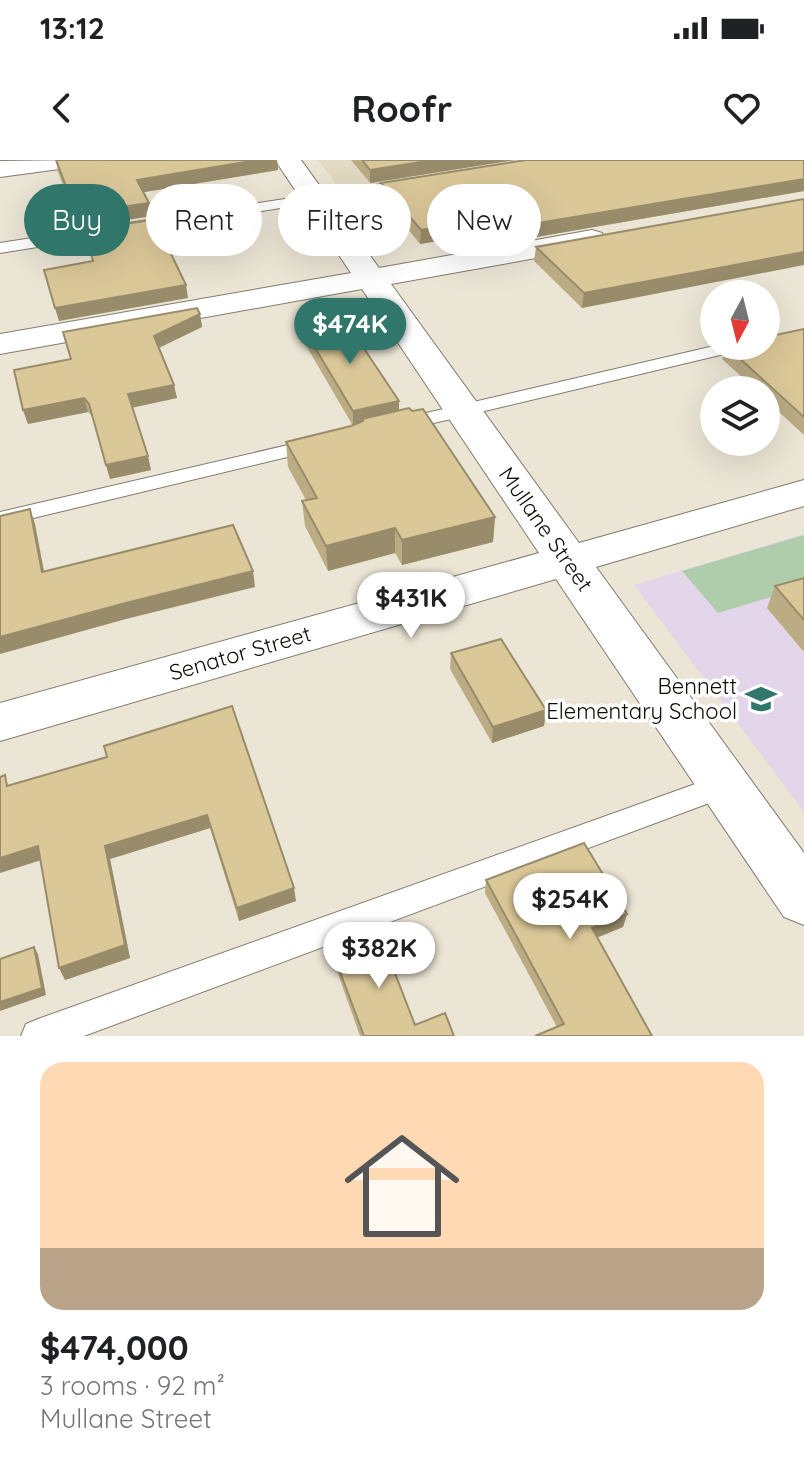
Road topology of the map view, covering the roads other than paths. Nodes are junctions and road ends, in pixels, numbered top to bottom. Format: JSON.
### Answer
{"nodes":[{"id":1,"x":67,"y":160,"type":"edge"},
{"id":2,"x":288,"y":160,"type":"edge"},
{"id":3,"x":0,"y":169,"type":"edge"},
{"id":4,"x":428,"y":181,"type":"edge"},
{"id":5,"x":304,"y":184,"type":"edge"},
{"id":6,"x":409,"y":184,"type":"edge"},
{"id":7,"x":278,"y":205,"type":"edge"},
{"id":8,"x":615,"y":235,"type":"edge"},
{"id":9,"x":0,"y":248,"type":"edge"},
{"id":10,"x":354,"y":256,"type":"edge"},
{"id":11,"x":370,"y":279,"type":"junction"},
{"id":12,"x":0,"y":344,"type":"edge"},
{"id":13,"x":700,"y":355,"type":"edge"},
{"id":14,"x":462,"y":410,"type":"junction"},
{"id":15,"x":378,"y":430,"type":"edge"},
{"id":16,"x":333,"y":441,"type":"edge"},
{"id":17,"x":804,"y":493,"type":"edge"},
{"id":18,"x":0,"y":519,"type":"edge"},
{"id":19,"x":568,"y":560,"type":"junction"},
{"id":20,"x":0,"y":722,"type":"edge"},
{"id":21,"x":726,"y":785,"type":"junction"},
{"id":22,"x":804,"y":899,"type":"edge"},
{"id":23,"x":38,"y":1036,"type":"edge"}],
"edges":[{"from":1,"to":3,"type":"street"},
{"from":2,"to":5,"type":"street","name":"Mullane Street"},
{"from":4,"to":6,"type":"lane"},
{"from":7,"to":9,"type":"lane"},
{"from":8,"to":11,"type":"street"},
{"from":10,"to":11,"type":"street","name":"Mullane Street"},
{"from":11,"to":12,"type":"street"},
{"from":11,"to":14,"type":"street","name":"Mullane Street"},
{"from":13,"to":14,"type":"lane"},
{"from":14,"to":15,"type":"lane"},
{"from":14,"to":19,"type":"street","name":"Mullane Street"},
{"from":16,"to":18,"type":"lane"},
{"from":17,"to":19,"type":"street","name":"Senator Street"},
{"from":19,"to":20,"type":"street","name":"Senator Street"},
{"from":19,"to":21,"type":"street","name":"Mullane Street"},
{"from":21,"to":22,"type":"street","name":"Mullane Street"},
{"from":21,"to":23,"type":"lane"}]}
